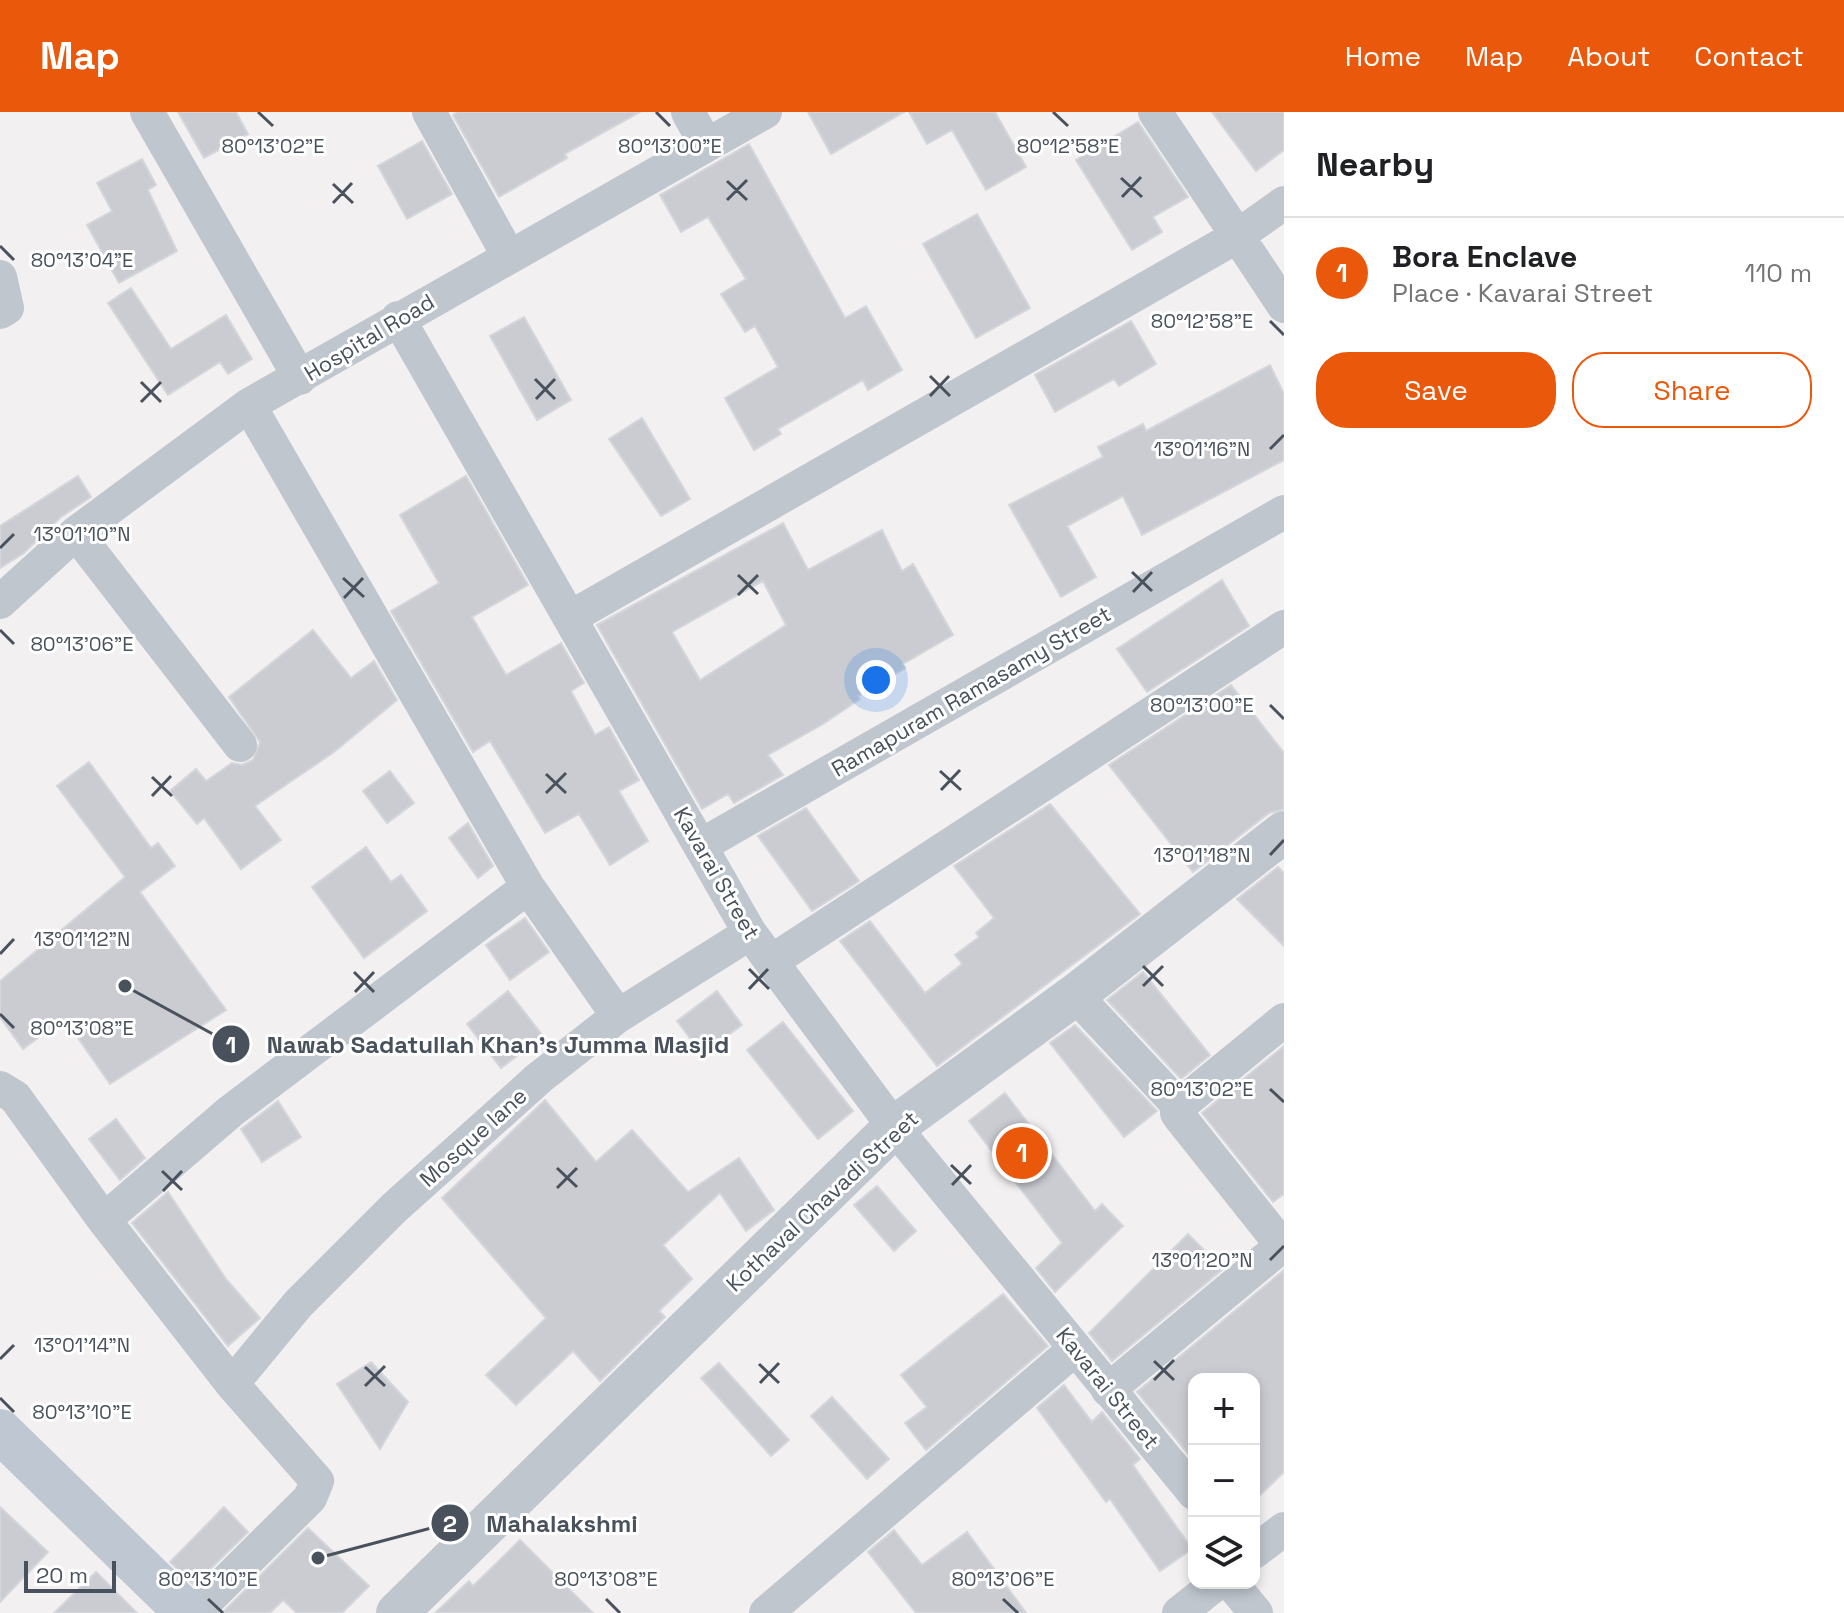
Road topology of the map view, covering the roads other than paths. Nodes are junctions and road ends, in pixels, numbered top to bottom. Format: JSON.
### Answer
{"nodes":[{"id":1,"x":147,"y":112,"type":"edge"},
{"id":2,"x":429,"y":112,"type":"edge"},
{"id":3,"x":688,"y":112,"type":"edge"},
{"id":4,"x":765,"y":112,"type":"edge"},
{"id":5,"x":1155,"y":112,"type":"edge"},
{"id":6,"x":706,"y":145,"type":"junction"},
{"id":7,"x":1284,"y":203,"type":"edge"},
{"id":8,"x":1236,"y":237,"type":"junction"},
{"id":9,"x":508,"y":255,"type":"junction"},
{"id":10,"x":0,"y":277,"type":"edge"},
{"id":11,"x":1284,"y":306,"type":"edge"},
{"id":12,"x":0,"y":312,"type":"edge"},
{"id":13,"x":398,"y":318,"type":"junction"},
{"id":14,"x":300,"y":378,"type":"junction"},
{"id":15,"x":249,"y":405,"type":"junction"},
{"id":16,"x":1284,"y":512,"type":"edge"},
{"id":17,"x":76,"y":533,"type":"junction"},
{"id":18,"x":0,"y":602,"type":"edge"},
{"id":19,"x":571,"y":617,"type":"junction"},
{"id":20,"x":1284,"y":627,"type":"edge"},
{"id":21,"x":240,"y":745,"type":"dead end"},
{"id":22,"x":1284,"y":832,"type":"edge"},
{"id":23,"x":700,"y":846,"type":"junction"},
{"id":24,"x":528,"y":887,"type":"junction"},
{"id":25,"x":750,"y":933,"type":"junction"},
{"id":26,"x":772,"y":961,"type":"junction"},
{"id":27,"x":1075,"y":995,"type":"junction"},
{"id":28,"x":618,"y":1016,"type":"junction"},
{"id":29,"x":1284,"y":1020,"type":"edge"},
{"id":30,"x":0,"y":1088,"type":"edge"},
{"id":31,"x":1179,"y":1106,"type":"junction"},
{"id":32,"x":894,"y":1127,"type":"junction"},
{"id":33,"x":104,"y":1220,"type":"junction"},
{"id":34,"x":1283,"y":1246,"type":"edge"},
{"id":35,"x":1075,"y":1349,"type":"junction"},
{"id":36,"x":232,"y":1384,"type":"junction"},
{"id":37,"x":1108,"y":1390,"type":"junction"},
{"id":38,"x":0,"y":1431,"type":"edge"},
{"id":39,"x":1188,"y":1486,"type":"edge"},
{"id":40,"x":1284,"y":1529,"type":"edge"},
{"id":41,"x":1260,"y":1547,"type":"edge"},
{"id":42,"x":1209,"y":1589,"type":"edge"},
{"id":43,"x":1236,"y":1589,"type":"edge"},
{"id":44,"x":187,"y":1613,"type":"edge"},
{"id":45,"x":194,"y":1613,"type":"edge"},
{"id":46,"x":397,"y":1613,"type":"edge"},
{"id":47,"x":766,"y":1613,"type":"edge"},
{"id":48,"x":1179,"y":1613,"type":"edge"},
{"id":49,"x":1256,"y":1613,"type":"edge"}],
"edges":[{"from":1,"to":14,"type":"street"},
{"from":2,"to":9,"type":"street"},
{"from":3,"to":6,"type":"street"},
{"from":4,"to":6,"type":"street","name":"Hospital Road"},
{"from":5,"to":8,"type":"street"},
{"from":6,"to":9,"type":"street","name":"Hospital Road"},
{"from":7,"to":8,"type":"street"},
{"from":8,"to":11,"type":"street"},
{"from":8,"to":19,"type":"street"},
{"from":9,"to":13,"type":"street","name":"Hospital Road"},
{"from":10,"to":12,"type":"street"},
{"from":13,"to":14,"type":"street","name":"Hospital Road"},
{"from":13,"to":19,"type":"street","name":"Kavarai Street"},
{"from":14,"to":15,"type":"street","name":"Hospital Road"},
{"from":15,"to":17,"type":"street","name":"Hospital Road"},
{"from":15,"to":24,"type":"street"},
{"from":16,"to":23,"type":"street","name":"Ramapuram Ramasamy Street"},
{"from":17,"to":18,"type":"street","name":"Hospital Road"},
{"from":17,"to":21,"type":"street"},
{"from":19,"to":23,"type":"street","name":"Kavarai Street"},
{"from":20,"to":26,"type":"street"},
{"from":22,"to":27,"type":"street","name":"Kothaval Chavadi Street"},
{"from":23,"to":25,"type":"street","name":"Kavarai Street"},
{"from":24,"to":28,"type":"street"},
{"from":24,"to":33,"type":"street"},
{"from":25,"to":26,"type":"street","name":"Kavarai Street"},
{"from":25,"to":28,"type":"street","name":"Mosque lane"},
{"from":26,"to":32,"type":"street","name":"Kavarai Street"},
{"from":27,"to":31,"type":"street"},
{"from":27,"to":32,"type":"street","name":"Kothaval Chavadi Street"},
{"from":28,"to":36,"type":"street","name":"Mosque lane"},
{"from":29,"to":31,"type":"street"},
{"from":30,"to":33,"type":"street"},
{"from":31,"to":34,"type":"street"},
{"from":32,"to":35,"type":"street","name":"Kavarai Street"},
{"from":32,"to":46,"type":"street","name":"Kothaval Chavadi Street"},
{"from":33,"to":36,"type":"street"},
{"from":34,"to":37,"type":"street"},
{"from":35,"to":37,"type":"street","name":"Kavarai Street"},
{"from":35,"to":47,"type":"street"},
{"from":36,"to":45,"type":"street"},
{"from":37,"to":39,"type":"street","name":"Kavarai Street"},
{"from":38,"to":44,"type":"main road"},
{"from":40,"to":41,"type":"street"},
{"from":42,"to":48,"type":"street"},
{"from":43,"to":49,"type":"street"}]}
